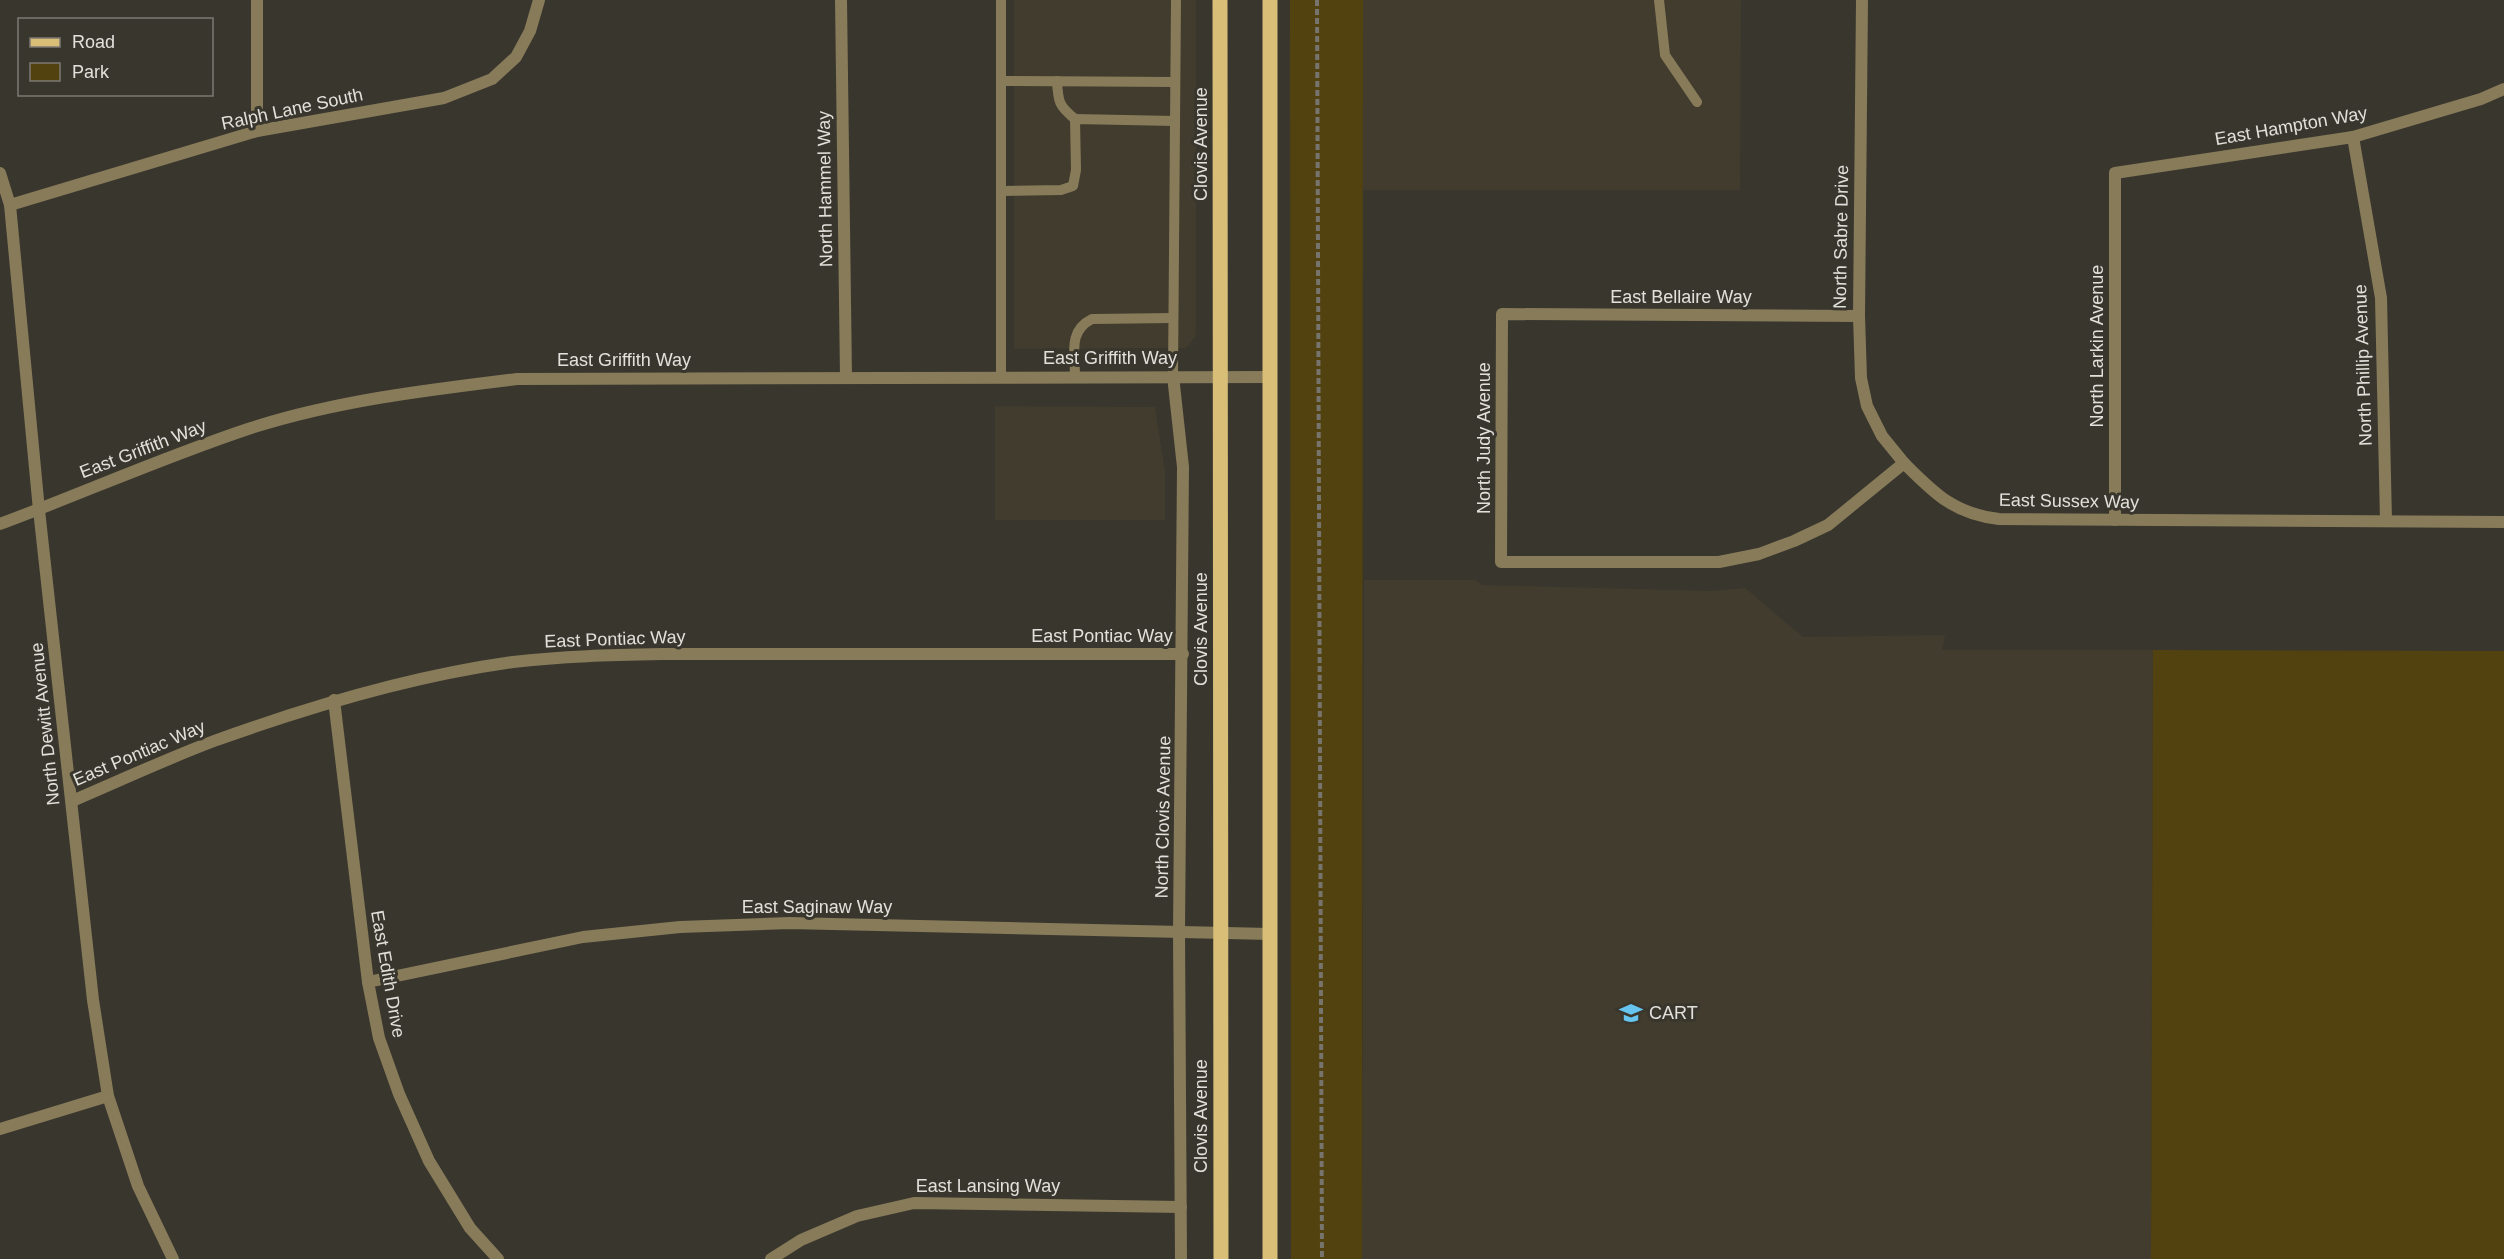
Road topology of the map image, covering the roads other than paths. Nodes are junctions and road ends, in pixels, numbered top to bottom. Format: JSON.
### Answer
{"nodes":[{"id":1,"x":257,"y":0,"type":"edge"},
{"id":2,"x":539,"y":0,"type":"edge"},
{"id":3,"x":841,"y":0,"type":"edge"},
{"id":4,"x":1000,"y":0,"type":"edge"},
{"id":5,"x":1176,"y":0,"type":"edge"},
{"id":6,"x":1220,"y":0,"type":"edge"},
{"id":7,"x":1270,"y":0,"type":"edge"},
{"id":8,"x":1659,"y":0,"type":"edge"},
{"id":9,"x":1862,"y":0,"type":"edge"},
{"id":10,"x":1000,"y":81,"type":"junction"},
{"id":11,"x":1057,"y":81,"type":"junction"},
{"id":12,"x":1175,"y":82,"type":"junction"},
{"id":13,"x":2504,"y":88,"type":"edge"},
{"id":14,"x":1697,"y":102,"type":"dead end"},
{"id":15,"x":1076,"y":119,"type":"junction"},
{"id":16,"x":1175,"y":121,"type":"junction"},
{"id":17,"x":257,"y":131,"type":"junction"},
{"id":18,"x":2353,"y":137,"type":"junction"},
{"id":19,"x":2115,"y":172,"type":"joint"},
{"id":20,"x":0,"y":173,"type":"edge"},
{"id":21,"x":1000,"y":191,"type":"junction"},
{"id":22,"x":10,"y":205,"type":"junction"},
{"id":23,"x":1502,"y":314,"type":"joint"},
{"id":24,"x":1859,"y":316,"type":"junction"},
{"id":25,"x":1173,"y":318,"type":"junction"},
{"id":26,"x":1075,"y":376,"type":"junction"},
{"id":27,"x":1173,"y":376,"type":"junction"},
{"id":28,"x":1221,"y":376,"type":"junction"},
{"id":29,"x":1270,"y":376,"type":"junction"},
{"id":30,"x":846,"y":377,"type":"junction"},
{"id":31,"x":1000,"y":377,"type":"junction"},
{"id":32,"x":1904,"y":463,"type":"junction"},
{"id":33,"x":39,"y":510,"type":"junction"},
{"id":34,"x":2115,"y":520,"type":"junction"},
{"id":35,"x":2386,"y":521,"type":"junction"},
{"id":36,"x":2504,"y":522,"type":"edge"},
{"id":37,"x":0,"y":524,"type":"edge"},
{"id":38,"x":1182,"y":654,"type":"junction"},
{"id":39,"x":334,"y":700,"type":"junction"},
{"id":40,"x":72,"y":801,"type":"junction"},
{"id":41,"x":1179,"y":931,"type":"junction"},
{"id":42,"x":1220,"y":932,"type":"junction"},
{"id":43,"x":1270,"y":934,"type":"junction"},
{"id":44,"x":368,"y":982,"type":"junction"},
{"id":45,"x":108,"y":1096,"type":"junction"},
{"id":46,"x":0,"y":1130,"type":"edge"},
{"id":47,"x":1181,"y":1207,"type":"junction"},
{"id":48,"x":173,"y":1259,"type":"edge"},
{"id":49,"x":498,"y":1259,"type":"edge"},
{"id":50,"x":771,"y":1259,"type":"edge"},
{"id":51,"x":1181,"y":1259,"type":"edge"},
{"id":52,"x":1221,"y":1259,"type":"edge"},
{"id":53,"x":1270,"y":1259,"type":"edge"}],
"edges":[{"from":1,"to":17,"type":"street"},
{"from":2,"to":17,"type":"street","name":"Ralph Lane South"},
{"from":3,"to":30,"type":"street","name":"North Hammel Way"},
{"from":4,"to":10,"type":"lane"},
{"from":5,"to":12,"type":"lane"},
{"from":6,"to":28,"type":"main road","name":"Clovis Avenue"},
{"from":7,"to":29,"type":"main road"},
{"from":8,"to":14,"type":"lane"},
{"from":9,"to":24,"type":"street","name":"North Sabre Drive"},
{"from":10,"to":11,"type":"lane"},
{"from":10,"to":21,"type":"lane"},
{"from":11,"to":12,"type":"lane"},
{"from":11,"to":15,"type":"lane"},
{"from":12,"to":16,"type":"lane"},
{"from":13,"to":18,"type":"street","name":"East Hampton Way"},
{"from":15,"to":16,"type":"lane"},
{"from":15,"to":21,"type":"lane"},
{"from":16,"to":25,"type":"lane"},
{"from":17,"to":22,"type":"street","name":"Ralph Lane South"},
{"from":18,"to":19,"type":"street","name":"East Hampton Way"},
{"from":18,"to":35,"type":"street","name":"North Phillip Avenue"},
{"from":19,"to":34,"type":"street","name":"North Larkin Avenue"},
{"from":20,"to":22,"type":"street","name":"North Dewitt Avenue"},
{"from":21,"to":31,"type":"lane"},
{"from":22,"to":33,"type":"street","name":"North Dewitt Avenue"},
{"from":23,"to":24,"type":"street","name":"East Bellaire Way"},
{"from":23,"to":32,"type":"street","name":"North Judy Avenue"},
{"from":24,"to":32,"type":"street","name":"North Sabre Drive"},
{"from":25,"to":26,"type":"lane"},
{"from":25,"to":27,"type":"lane"},
{"from":26,"to":27,"type":"street","name":"East Griffith Way"},
{"from":26,"to":31,"type":"street","name":"East Griffith Way"},
{"from":27,"to":28,"type":"street","name":"East Griffith Way"},
{"from":27,"to":38,"type":"street","name":"North Clovis Avenue"},
{"from":28,"to":29,"type":"street","name":"East Griffith Way"},
{"from":28,"to":42,"type":"main road","name":"Clovis Avenue"},
{"from":29,"to":43,"type":"main road"},
{"from":30,"to":31,"type":"street","name":"East Griffith Way"},
{"from":30,"to":33,"type":"street","name":"East Griffith Way"},
{"from":32,"to":34,"type":"street","name":"East Sussex Way"},
{"from":33,"to":37,"type":"street","name":"East Griffith Way"},
{"from":33,"to":40,"type":"street","name":"North Dewitt Avenue"},
{"from":34,"to":35,"type":"street","name":"East Sussex Way"},
{"from":35,"to":36,"type":"street","name":"East Sussex Way"},
{"from":38,"to":39,"type":"street","name":"East Pontiac Way"},
{"from":38,"to":41,"type":"street","name":"North Clovis Avenue"},
{"from":39,"to":40,"type":"street","name":"East Pontiac Way"},
{"from":39,"to":44,"type":"street","name":"East Edith Drive"},
{"from":40,"to":45,"type":"street","name":"North Dewitt Avenue"},
{"from":41,"to":42,"type":"street","name":"East Saginaw Way"},
{"from":41,"to":44,"type":"street","name":"East Saginaw Way"},
{"from":41,"to":47,"type":"street","name":"North Clovis Avenue"},
{"from":42,"to":43,"type":"street","name":"East Saginaw Way"},
{"from":42,"to":52,"type":"main road","name":"Clovis Avenue"},
{"from":43,"to":53,"type":"main road"},
{"from":44,"to":49,"type":"street","name":"East Edith Drive"},
{"from":45,"to":46,"type":"street"},
{"from":45,"to":48,"type":"street","name":"North Dewitt Avenue"},
{"from":47,"to":50,"type":"street","name":"East Lansing Way"},
{"from":47,"to":51,"type":"street","name":"North Clovis Avenue"}]}
